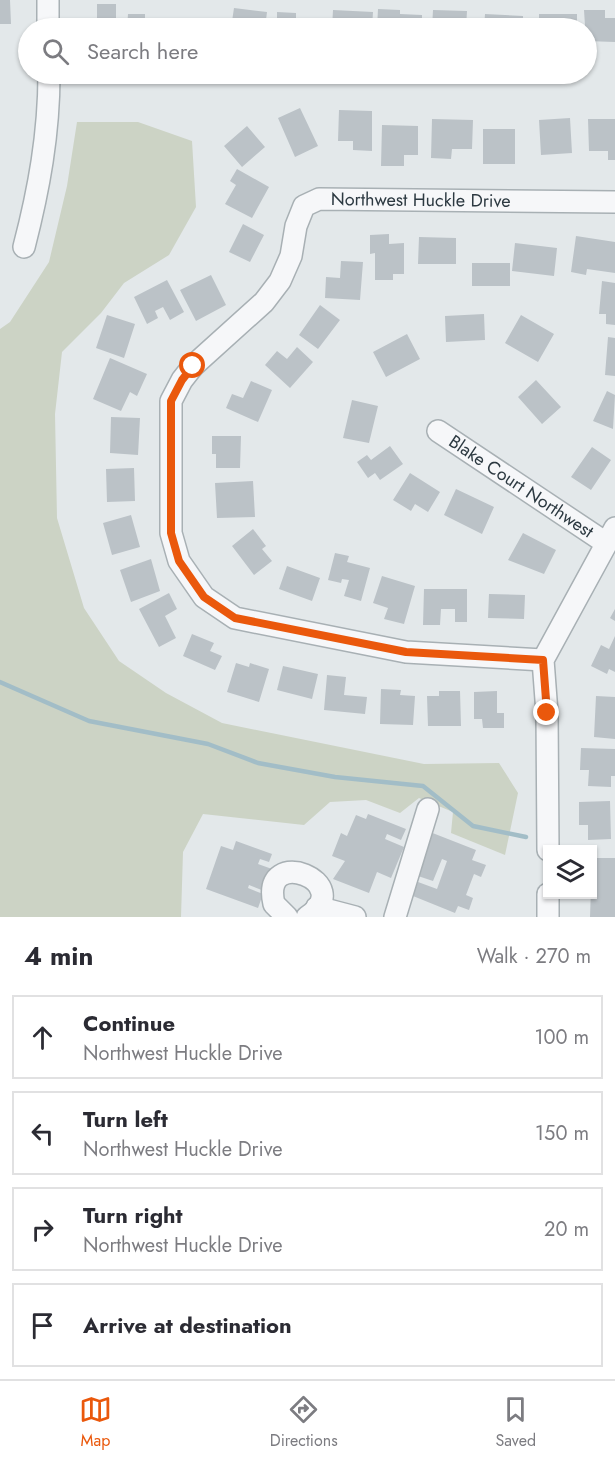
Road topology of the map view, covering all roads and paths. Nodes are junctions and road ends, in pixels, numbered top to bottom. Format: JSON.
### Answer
{"nodes":[{"id":1,"x":48,"y":0,"type":"edge"},
{"id":2,"x":48,"y":18,"type":"edge"},
{"id":3,"x":49,"y":84,"type":"edge"},
{"id":4,"x":615,"y":202,"type":"edge"},
{"id":5,"x":24,"y":247,"type":"dead end"},
{"id":6,"x":438,"y":431,"type":"dead end"},
{"id":7,"x":610,"y":536,"type":"edge"},
{"id":8,"x":543,"y":660,"type":"junction"},
{"id":9,"x":428,"y":809,"type":"dead end"},
{"id":10,"x":548,"y":845,"type":"edge"},
{"id":11,"x":548,"y":899,"type":"edge"},
{"id":12,"x":312,"y":912,"type":"edge"},
{"id":13,"x":277,"y":915,"type":"edge"},
{"id":14,"x":354,"y":917,"type":"edge"},
{"id":15,"x":395,"y":917,"type":"edge"},
{"id":16,"x":548,"y":917,"type":"edge"}],
"edges":[{"from":1,"to":2,"type":"street"},
{"from":3,"to":5,"type":"street"},
{"from":4,"to":8,"type":"street","name":"Northwest Huckle Drive"},
{"from":6,"to":7,"type":"street","name":"Blake Court Northwest"},
{"from":7,"to":8,"type":"street"},
{"from":8,"to":10,"type":"street"},
{"from":9,"to":15,"type":"street"},
{"from":11,"to":16,"type":"street"},
{"from":12,"to":13,"type":"street"},
{"from":12,"to":14,"type":"street"}]}
